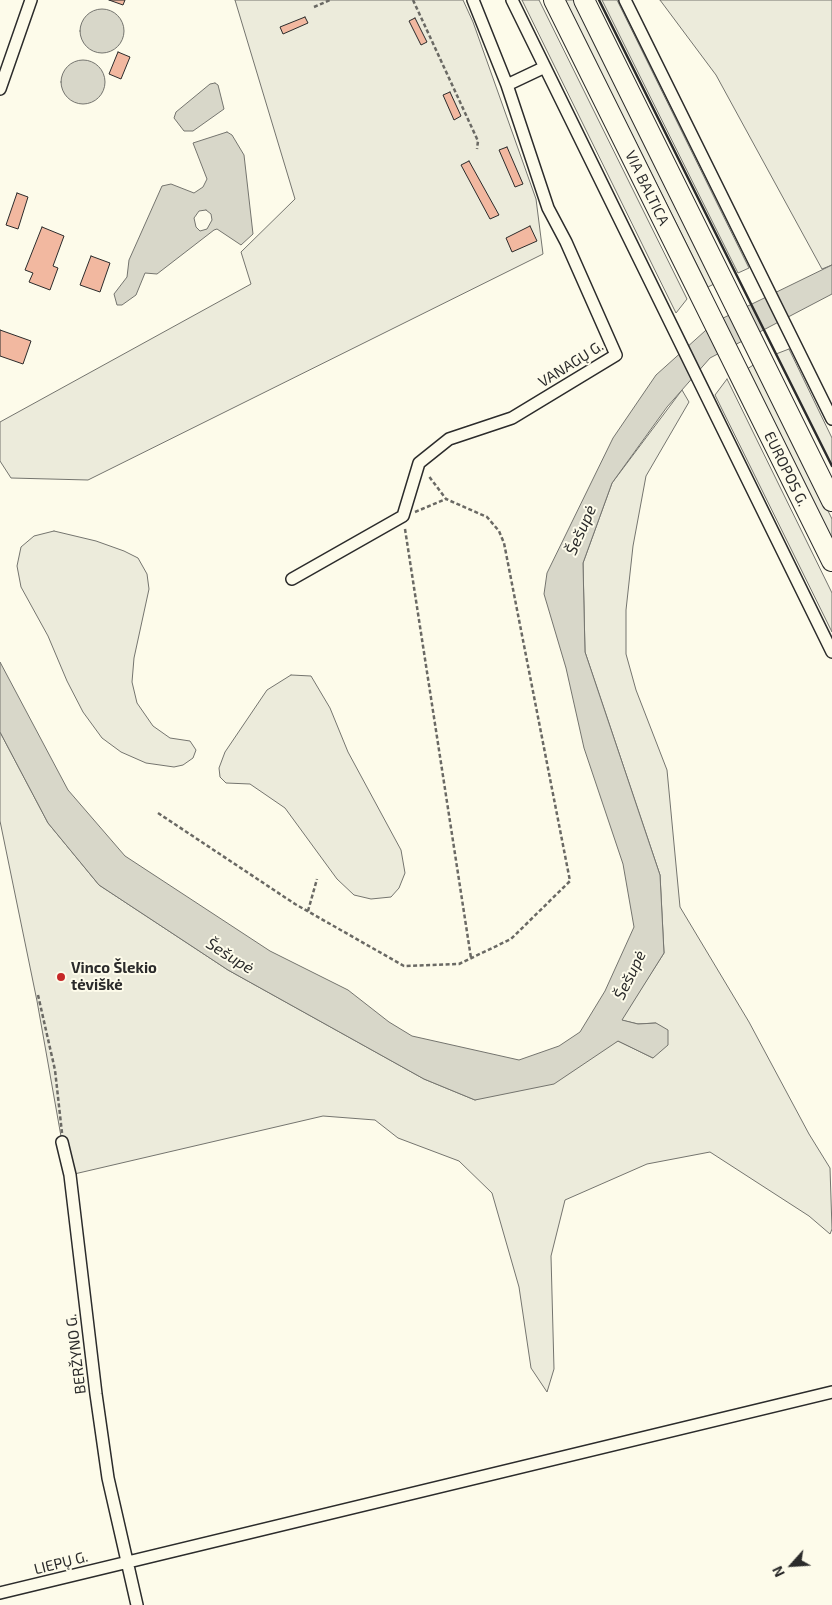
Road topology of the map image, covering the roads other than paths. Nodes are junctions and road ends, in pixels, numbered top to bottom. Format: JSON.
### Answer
{"nodes":[{"id":1,"x":31,"y":0,"type":"edge"},
{"id":2,"x":473,"y":0,"type":"edge"},
{"id":3,"x":512,"y":0,"type":"edge"},
{"id":4,"x":554,"y":0,"type":"edge"},
{"id":5,"x":584,"y":0,"type":"edge"},
{"id":6,"x":625,"y":0,"type":"edge"},
{"id":7,"x":545,"y":67,"type":"junction"},
{"id":8,"x":507,"y":85,"type":"junction"},
{"id":9,"x":0,"y":89,"type":"edge"},
{"id":10,"x":765,"y":366,"type":"joint"},
{"id":11,"x":741,"y":376,"type":"joint"},
{"id":12,"x":832,"y":419,"type":"edge"},
{"id":13,"x":832,"y":500,"type":"edge"},
{"id":14,"x":832,"y":560,"type":"edge"},
{"id":15,"x":292,"y":579,"type":"dead end"},
{"id":16,"x":832,"y":652,"type":"edge"},
{"id":17,"x":62,"y":1142,"type":"road end"},
{"id":18,"x":832,"y":1392,"type":"edge"},
{"id":19,"x":128,"y":1561,"type":"junction"},
{"id":20,"x":0,"y":1593,"type":"edge"},
{"id":21,"x":137,"y":1605,"type":"edge"}],
"edges":[{"from":1,"to":9,"type":"street"},
{"from":2,"to":8,"type":"street","name":"VANAGŲ G."},
{"from":3,"to":7,"type":"street"},
{"from":4,"to":11,"type":"highway","name":"VIA BALTICA"},
{"from":5,"to":10,"type":"highway","name":"VIA BALTICA"},
{"from":6,"to":12,"type":"street"},
{"from":7,"to":8,"type":"street"},
{"from":7,"to":16,"type":"street"},
{"from":8,"to":15,"type":"street","name":"VANAGŲ G."},
{"from":10,"to":13,"type":"highway","name":"EUROPOS G."},
{"from":11,"to":14,"type":"highway","name":"EUROPOS G."},
{"from":17,"to":19,"type":"street","name":"BERŽYNO G."},
{"from":18,"to":19,"type":"street","name":"LIEPŲ G."},
{"from":19,"to":20,"type":"street","name":"LIEPŲ G."},
{"from":19,"to":21,"type":"street","name":"BERŽYNO G."}]}
